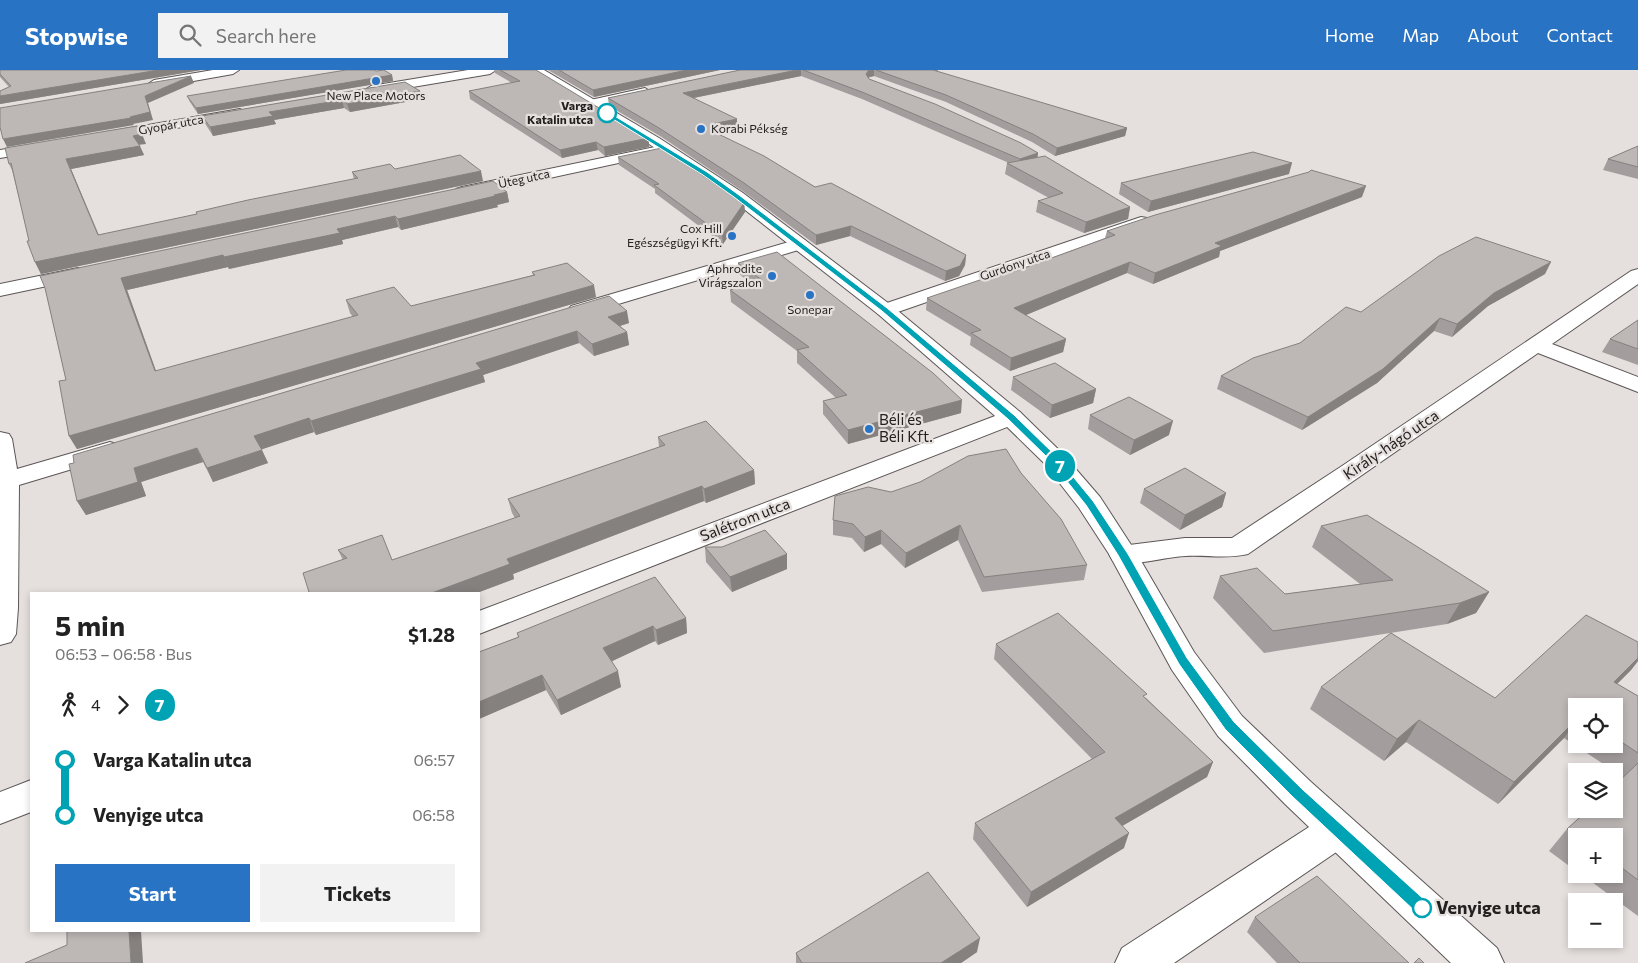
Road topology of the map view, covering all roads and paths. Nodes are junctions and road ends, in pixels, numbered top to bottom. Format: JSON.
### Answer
{"nodes":[{"id":1,"x":233,"y":70,"type":"edge"},
{"id":2,"x":490,"y":70,"type":"edge"},
{"id":3,"x":535,"y":70,"type":"edge"},
{"id":4,"x":143,"y":86,"type":"edge"},
{"id":5,"x":659,"y":89,"type":"edge"},
{"id":6,"x":353,"y":94,"type":"edge"},
{"id":7,"x":591,"y":104,"type":"junction"},
{"id":8,"x":255,"y":110,"type":"edge"},
{"id":9,"x":88,"y":139,"type":"edge"},
{"id":10,"x":59,"y":144,"type":"edge"},
{"id":11,"x":666,"y":149,"type":"junction"},
{"id":12,"x":0,"y":154,"type":"edge"},
{"id":13,"x":444,"y":196,"type":"edge"},
{"id":14,"x":1130,"y":211,"type":"dead end"},
{"id":15,"x":799,"y":244,"type":"junction"},
{"id":16,"x":96,"y":270,"type":"edge"},
{"id":17,"x":1638,"y":275,"type":"edge"},
{"id":18,"x":0,"y":290,"type":"edge"},
{"id":19,"x":885,"y":310,"type":"junction"},
{"id":20,"x":560,"y":316,"type":"edge"},
{"id":21,"x":1536,"y":345,"type":"junction"},
{"id":22,"x":1638,"y":385,"type":"edge"},
{"id":23,"x":1011,"y":417,"type":"junction"},
{"id":24,"x":0,"y":439,"type":"edge"},
{"id":25,"x":130,"y":444,"type":"edge"},
{"id":26,"x":6,"y":481,"type":"junction"},
{"id":27,"x":1123,"y":554,"type":"junction"},
{"id":28,"x":1,"y":617,"type":"edge"},
{"id":29,"x":480,"y":623,"type":"edge"},
{"id":30,"x":30,"y":796,"type":"edge"},
{"id":31,"x":0,"y":808,"type":"edge"},
{"id":32,"x":1337,"y":830,"type":"junction"},
{"id":33,"x":1137,"y":963,"type":"edge"},
{"id":34,"x":1482,"y":963,"type":"edge"}],
"edges":[{"from":1,"to":4,"type":"street"},
{"from":2,"to":6,"type":"street"},
{"from":3,"to":7,"type":"street"},
{"from":5,"to":7,"type":"street"},
{"from":7,"to":11,"type":"street"},
{"from":8,"to":9,"type":"street","name":"Gyopár utca"},
{"from":10,"to":12,"type":"street"},
{"from":11,"to":13,"type":"street","name":"Üteg utca"},
{"from":11,"to":15,"type":"street"},
{"from":14,"to":19,"type":"street","name":"Gurdony utca"},
{"from":15,"to":19,"type":"street"},
{"from":15,"to":20,"type":"street"},
{"from":16,"to":18,"type":"street"},
{"from":17,"to":21,"type":"street","name":"Király-hágó utca"},
{"from":19,"to":23,"type":"street"},
{"from":21,"to":22,"type":"street"},
{"from":21,"to":27,"type":"street","name":"Király-hágó utca"},
{"from":23,"to":27,"type":"street"},
{"from":23,"to":29,"type":"street","name":"Salétrom utca"},
{"from":24,"to":26,"type":"street"},
{"from":25,"to":26,"type":"street"},
{"from":26,"to":28,"type":"street"},
{"from":27,"to":32,"type":"street"},
{"from":30,"to":31,"type":"street"},
{"from":32,"to":33,"type":"street"},
{"from":32,"to":34,"type":"street"}]}
